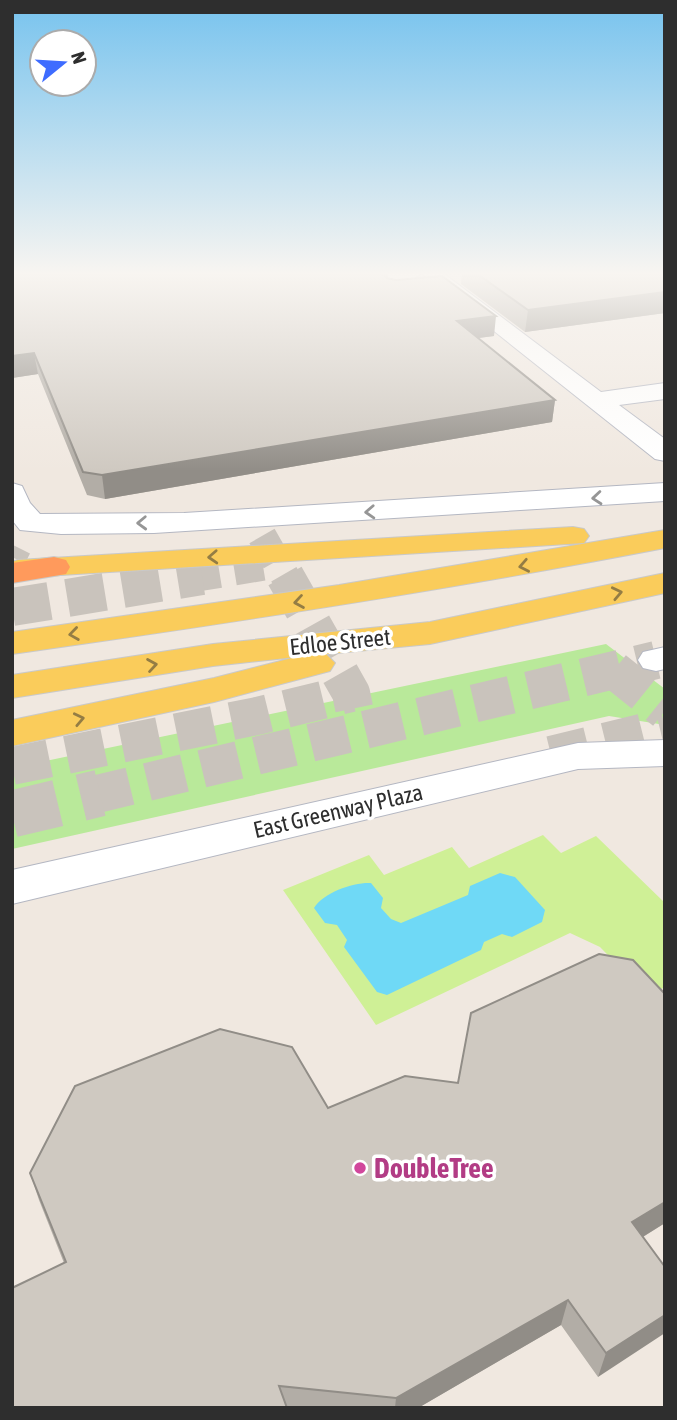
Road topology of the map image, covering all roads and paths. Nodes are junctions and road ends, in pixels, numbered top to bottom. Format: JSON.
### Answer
{"nodes":[{"id":1,"x":517,"y":339,"type":"edge"},
{"id":2,"x":665,"y":391,"type":"edge"},
{"id":3,"x":596,"y":400,"type":"junction"},
{"id":4,"x":665,"y":453,"type":"edge"},
{"id":5,"x":12,"y":492,"type":"edge"},
{"id":6,"x":665,"y":492,"type":"edge"},
{"id":7,"x":665,"y":529,"type":"edge"},
{"id":8,"x":665,"y":539,"type":"edge"},
{"id":9,"x":18,"y":554,"type":"edge"},
{"id":10,"x":54,"y":567,"type":"joint"},
{"id":11,"x":665,"y":583,"type":"edge"},
{"id":12,"x":430,"y":633,"type":"junction"},
{"id":13,"x":12,"y":643,"type":"edge"},
{"id":14,"x":12,"y":687,"type":"edge"},
{"id":15,"x":12,"y":733,"type":"edge"},
{"id":16,"x":665,"y":753,"type":"edge"},
{"id":17,"x":12,"y":887,"type":"edge"}],
"edges":[{"from":1,"to":3,"type":"street"},
{"from":2,"to":3,"type":"street"},
{"from":3,"to":4,"type":"street"},
{"from":5,"to":9,"type":"street"},
{"from":6,"to":9,"type":"street","one_way":true},
{"from":7,"to":10,"type":"main road","one_way":true},
{"from":8,"to":13,"type":"main road","name":"Edloe Street","one_way":true},
{"from":9,"to":10,"type":"highway"},
{"from":12,"to":11,"type":"main road","name":"Edloe Street","one_way":true},
{"from":14,"to":12,"type":"main road","name":"Edloe Street","one_way":true},
{"from":15,"to":12,"type":"main road","one_way":true},
{"from":16,"to":17,"type":"street","name":"East Greenway Plaza"}]}
